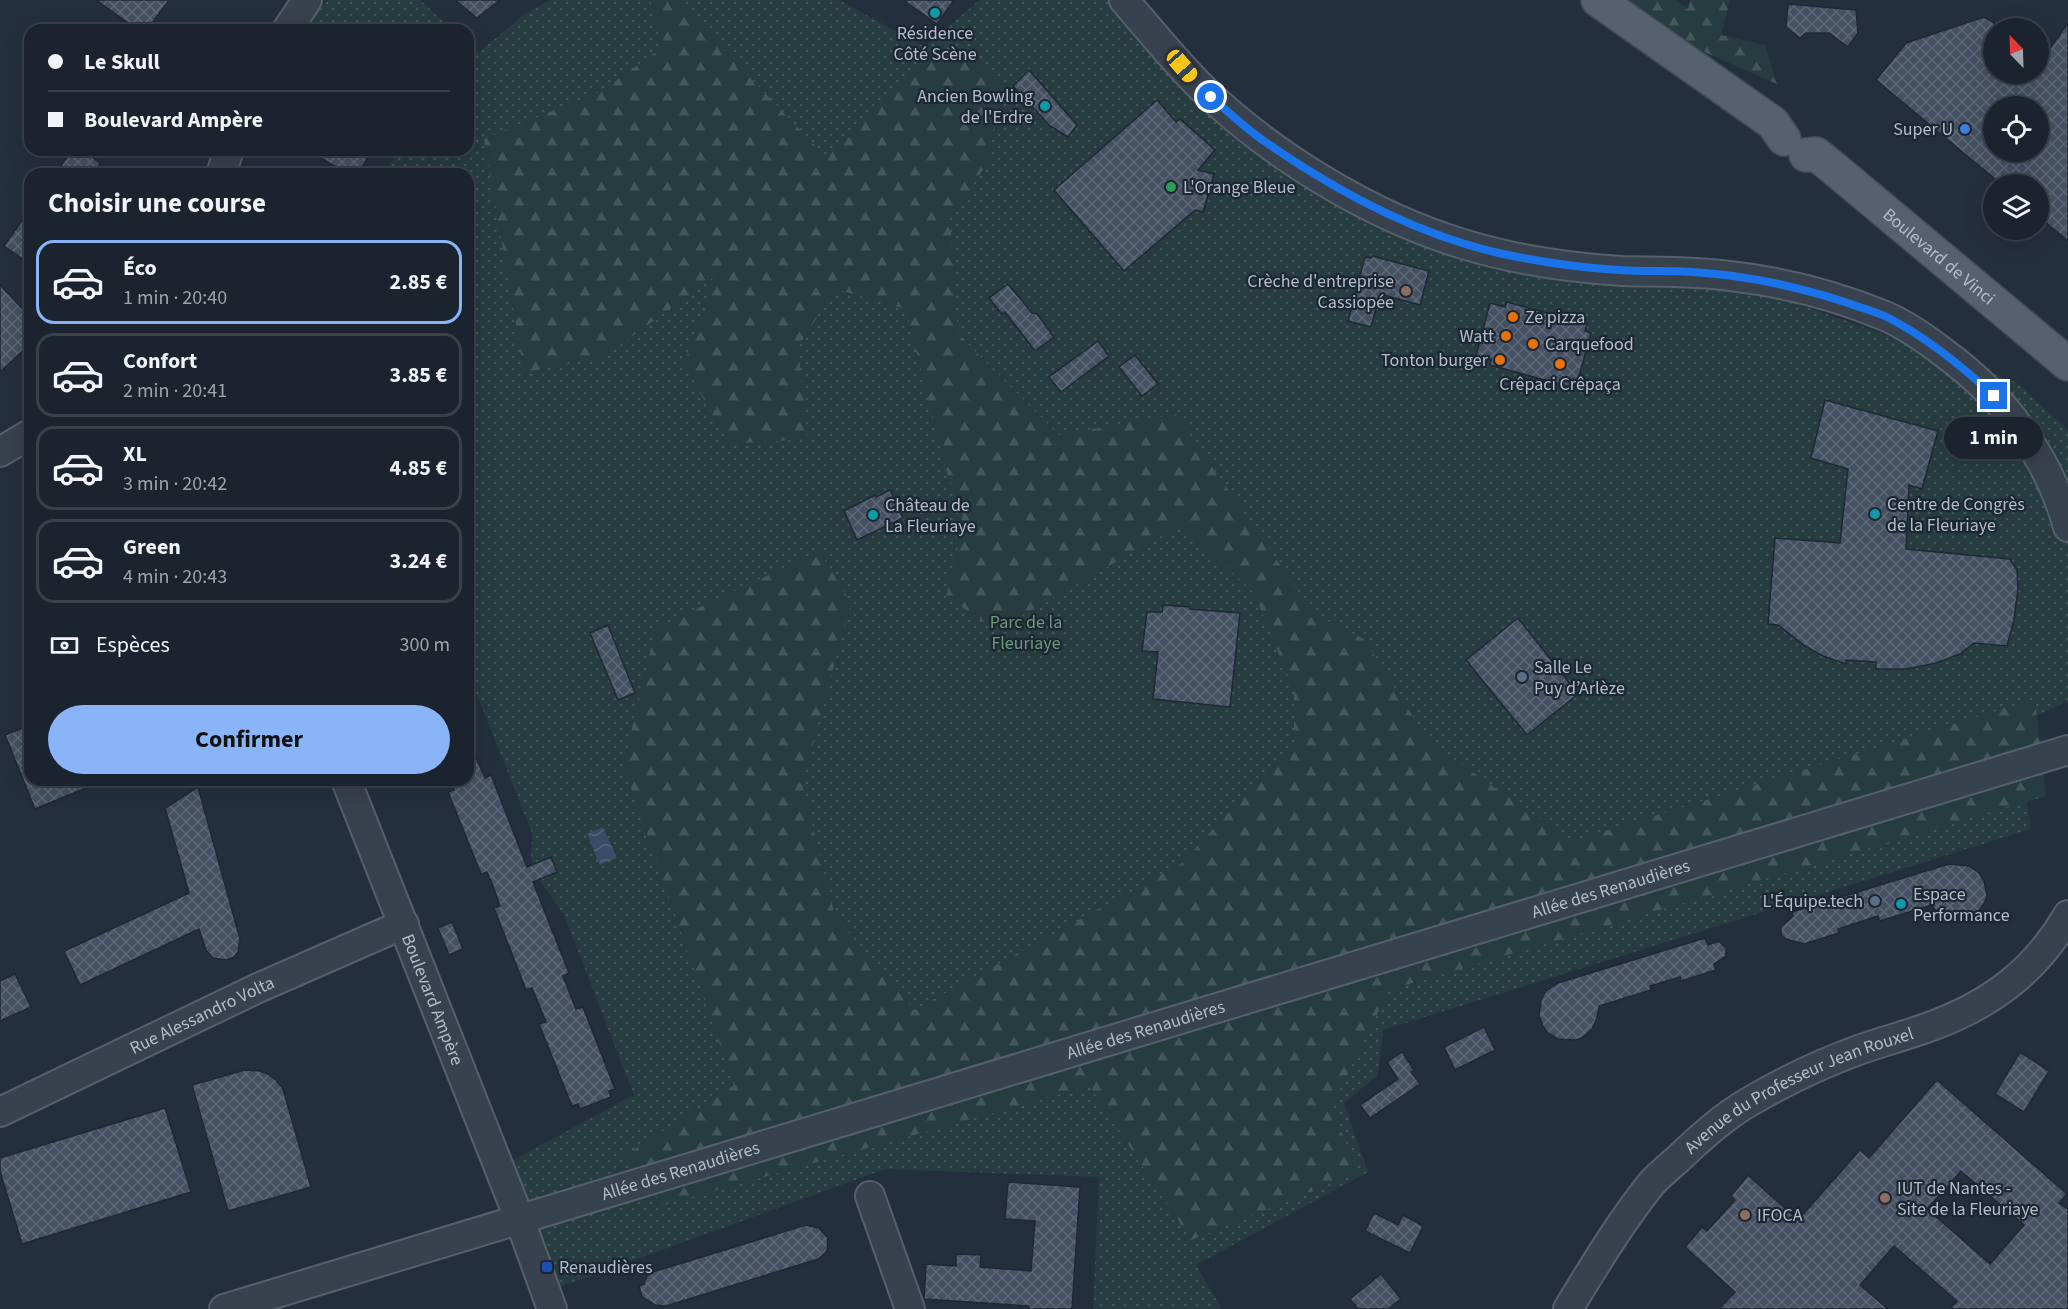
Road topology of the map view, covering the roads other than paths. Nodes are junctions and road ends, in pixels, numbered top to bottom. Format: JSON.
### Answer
{"nodes":[{"id":1,"x":307,"y":0,"type":"edge"},
{"id":2,"x":1124,"y":0,"type":"edge"},
{"id":3,"x":1598,"y":0,"type":"edge"},
{"id":4,"x":291,"y":24,"type":"edge"},
{"id":5,"x":2068,"y":363,"type":"edge"},
{"id":6,"x":24,"y":438,"type":"edge"},
{"id":7,"x":0,"y":452,"type":"edge"},
{"id":8,"x":2068,"y":526,"type":"edge"},
{"id":9,"x":2068,"y":750,"type":"edge"},
{"id":10,"x":348,"y":786,"type":"edge"},
{"id":11,"x":2068,"y":915,"type":"edge"},
{"id":12,"x":404,"y":924,"type":"junction"},
{"id":13,"x":0,"y":1112,"type":"edge"},
{"id":14,"x":870,"y":1196,"type":"dead end"},
{"id":15,"x":519,"y":1218,"type":"junction"},
{"id":16,"x":224,"y":1309,"type":"edge"},
{"id":17,"x":552,"y":1309,"type":"edge"},
{"id":18,"x":910,"y":1309,"type":"edge"},
{"id":19,"x":1568,"y":1309,"type":"edge"}],
"edges":[{"from":1,"to":4,"type":"street"},
{"from":2,"to":8,"type":"street"},
{"from":3,"to":5,"type":"main road","name":"Boulevard de Vinci"},
{"from":6,"to":7,"type":"street"},
{"from":9,"to":15,"type":"street","name":"Allée des Renaudières"},
{"from":10,"to":12,"type":"street","name":"Boulevard Ampère"},
{"from":11,"to":19,"type":"street","name":"Avenue du Professeur Jean Rouxel"},
{"from":12,"to":13,"type":"street","name":"Rue Alessandro Volta"},
{"from":12,"to":15,"type":"street","name":"Boulevard Ampère"},
{"from":14,"to":18,"type":"street"},
{"from":15,"to":16,"type":"street","name":"Allée des Renaudières"},
{"from":15,"to":17,"type":"street"}]}
